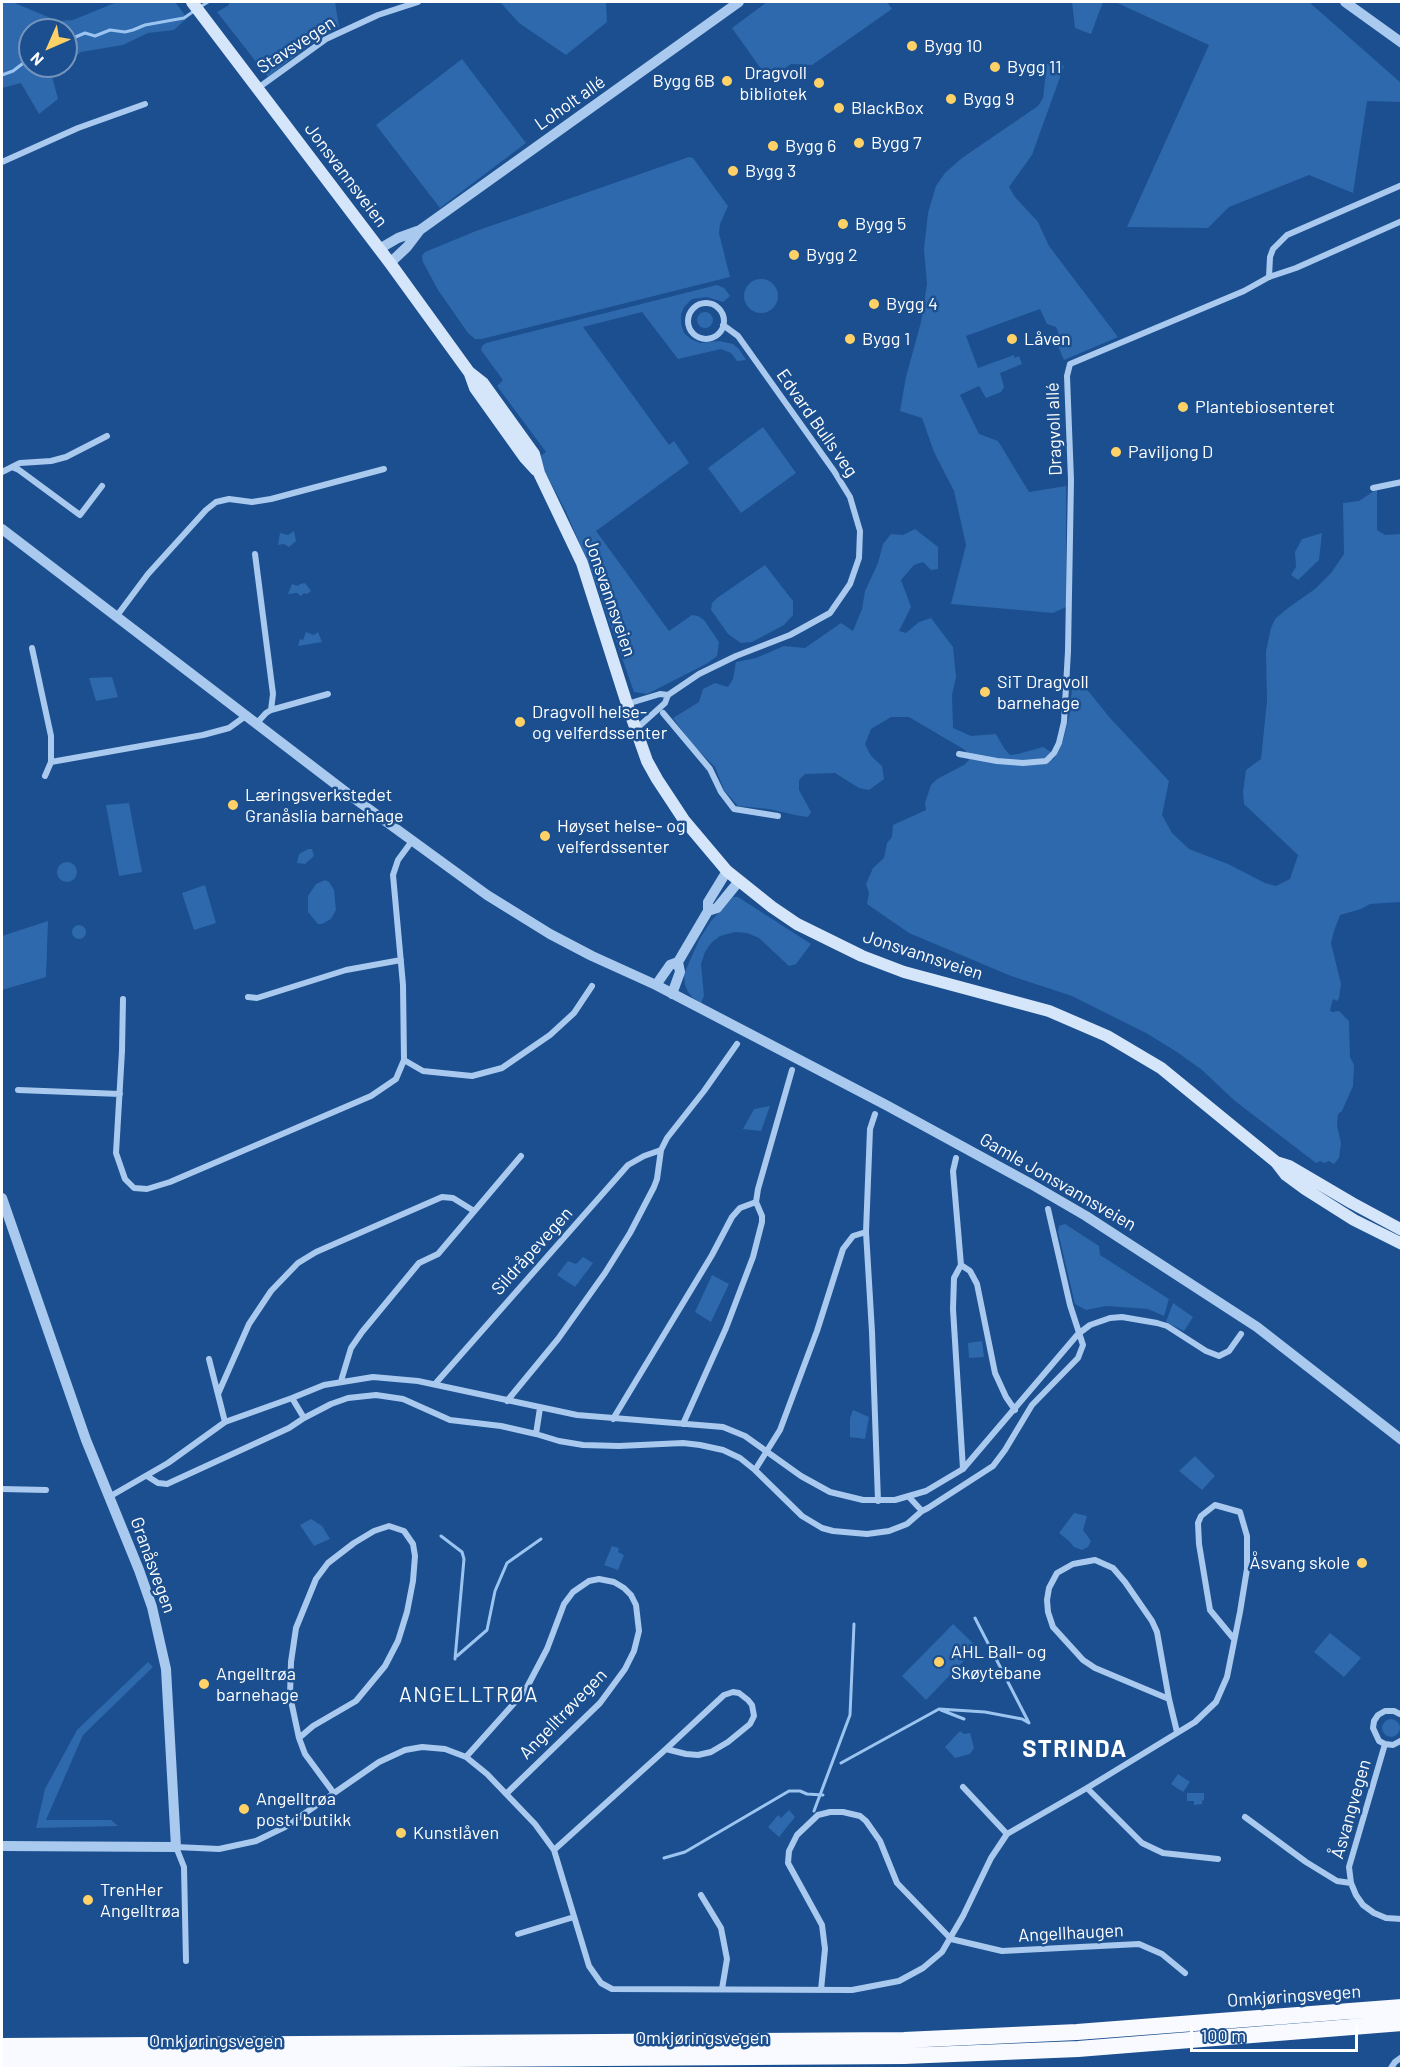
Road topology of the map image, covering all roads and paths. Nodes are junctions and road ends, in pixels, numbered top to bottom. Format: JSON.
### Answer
{"nodes":[{"id":1,"x":192,"y":2,"type":"edge"},
{"id":2,"x":418,"y":2,"type":"edge"},
{"id":3,"x":739,"y":2,"type":"edge"},
{"id":4,"x":1345,"y":2,"type":"edge"},
{"id":5,"x":1401,"y":43,"type":"edge"},
{"id":6,"x":258,"y":88,"type":"junction"},
{"id":7,"x":145,"y":104,"type":"dead end"},
{"id":8,"x":2,"y":162,"type":"edge"},
{"id":9,"x":1401,"y":185,"type":"edge"},
{"id":10,"x":1401,"y":221,"type":"edge"},
{"id":11,"x":420,"y":230,"type":"junction"},
{"id":12,"x":379,"y":249,"type":"junction"},
{"id":13,"x":390,"y":263,"type":"junction"},
{"id":14,"x":1269,"y":277,"type":"junction"},
{"id":15,"x":723,"y":325,"type":"junction"},
{"id":16,"x":107,"y":436,"type":"dead end"},
{"id":17,"x":12,"y":467,"type":"junction"},
{"id":18,"x":384,"y":469,"type":"dead end"},
{"id":19,"x":2,"y":472,"type":"edge"},
{"id":20,"x":1401,"y":482,"type":"edge"},
{"id":21,"x":102,"y":486,"type":"dead end"},
{"id":22,"x":1373,"y":488,"type":"dead end"},
{"id":23,"x":2,"y":529,"type":"edge"},
{"id":24,"x":255,"y":554,"type":"dead end"},
{"id":25,"x":116,"y":617,"type":"junction"},
{"id":26,"x":32,"y":648,"type":"dead end"},
{"id":27,"x":328,"y":694,"type":"dead end"},
{"id":28,"x":668,"y":694,"type":"junction"},
{"id":29,"x":627,"y":704,"type":"junction"},
{"id":30,"x":271,"y":710,"type":"junction"},
{"id":31,"x":663,"y":713,"type":"dead end"},
{"id":32,"x":247,"y":716,"type":"junction"},
{"id":33,"x":257,"y":723,"type":"junction"},
{"id":34,"x":636,"y":730,"type":"junction"},
{"id":35,"x":959,"y":754,"type":"dead end"},
{"id":36,"x":51,"y":762,"type":"junction"},
{"id":37,"x":45,"y":776,"type":"dead end"},
{"id":38,"x":778,"y":816,"type":"dead end"},
{"id":39,"x":412,"y":841,"type":"junction"},
{"id":40,"x":727,"y":871,"type":"junction"},
{"id":41,"x":740,"y":881,"type":"junction"},
{"id":42,"x":708,"y":911,"type":"junction"},
{"id":43,"x":401,"y":960,"type":"junction"},
{"id":44,"x":678,"y":962,"type":"junction"},
{"id":45,"x":656,"y":985,"type":"junction"},
{"id":46,"x":592,"y":986,"type":"dead end"},
{"id":47,"x":672,"y":993,"type":"junction"},
{"id":48,"x":248,"y":997,"type":"dead end"},
{"id":49,"x":123,"y":999,"type":"dead end"},
{"id":50,"x":737,"y":1044,"type":"dead end"},
{"id":51,"x":404,"y":1060,"type":"junction"},
{"id":52,"x":792,"y":1070,"type":"dead end"},
{"id":53,"x":18,"y":1090,"type":"dead end"},
{"id":54,"x":120,"y":1094,"type":"junction"},
{"id":55,"x":875,"y":1114,"type":"dead end"},
{"id":56,"x":661,"y":1150,"type":"junction"},
{"id":57,"x":521,"y":1156,"type":"dead end"},
{"id":58,"x":957,"y":1158,"type":"dead end"},
{"id":59,"x":1276,"y":1162,"type":"junction"},
{"id":60,"x":2,"y":1198,"type":"edge"},
{"id":61,"x":756,"y":1202,"type":"junction"},
{"id":62,"x":1048,"y":1209,"type":"dead end"},
{"id":63,"x":474,"y":1211,"type":"junction"},
{"id":64,"x":1401,"y":1230,"type":"edge"},
{"id":65,"x":866,"y":1232,"type":"junction"},
{"id":66,"x":1401,"y":1244,"type":"edge"},
{"id":67,"x":961,"y":1265,"type":"junction"},
{"id":68,"x":1078,"y":1334,"type":"junction"},
{"id":69,"x":1241,"y":1334,"type":"dead end"},
{"id":70,"x":209,"y":1359,"type":"dead end"},
{"id":71,"x":341,"y":1381,"type":"junction"},
{"id":72,"x":435,"y":1384,"type":"junction"},
{"id":73,"x":218,"y":1394,"type":"junction"},
{"id":74,"x":292,"y":1398,"type":"junction"},
{"id":75,"x":507,"y":1401,"type":"junction"},
{"id":76,"x":540,"y":1408,"type":"junction"},
{"id":77,"x":1015,"y":1410,"type":"junction"},
{"id":78,"x":304,"y":1418,"type":"junction"},
{"id":79,"x":613,"y":1419,"type":"junction"},
{"id":80,"x":225,"y":1422,"type":"junction"},
{"id":81,"x":683,"y":1424,"type":"junction"},
{"id":82,"x":536,"y":1434,"type":"junction"},
{"id":83,"x":1401,"y":1440,"type":"edge"},
{"id":84,"x":768,"y":1451,"type":"junction"},
{"id":85,"x":963,"y":1469,"type":"junction"},
{"id":86,"x":755,"y":1470,"type":"junction"},
{"id":87,"x":147,"y":1476,"type":"junction"},
{"id":88,"x":2,"y":1489,"type":"edge"},
{"id":89,"x":46,"y":1490,"type":"dead end"},
{"id":90,"x":109,"y":1497,"type":"junction"},
{"id":91,"x":909,"y":1497,"type":"junction"},
{"id":92,"x":878,"y":1501,"type":"junction"},
{"id":93,"x":922,"y":1511,"type":"junction"},
{"id":94,"x":1234,"y":1639,"type":"junction"},
{"id":95,"x":1168,"y":1699,"type":"junction"},
{"id":96,"x":1401,"y":1715,"type":"edge"},
{"id":97,"x":1177,"y":1732,"type":"junction"},
{"id":98,"x":298,"y":1738,"type":"junction"},
{"id":99,"x":1401,"y":1740,"type":"edge"},
{"id":100,"x":1385,"y":1744,"type":"junction"},
{"id":101,"x":666,"y":1749,"type":"junction"},
{"id":102,"x":466,"y":1757,"type":"junction"},
{"id":103,"x":963,"y":1787,"type":"dead end"},
{"id":104,"x":1087,"y":1788,"type":"junction"},
{"id":105,"x":333,"y":1792,"type":"junction"},
{"id":106,"x":506,"y":1794,"type":"junction"},
{"id":107,"x":1245,"y":1817,"type":"dead end"},
{"id":108,"x":1007,"y":1834,"type":"junction"},
{"id":109,"x":2,"y":1846,"type":"edge"},
{"id":110,"x":176,"y":1847,"type":"junction"},
{"id":111,"x":554,"y":1850,"type":"junction"},
{"id":112,"x":1218,"y":1859,"type":"dead end"},
{"id":113,"x":1351,"y":1883,"type":"junction"},
{"id":114,"x":701,"y":1895,"type":"dead end"},
{"id":115,"x":574,"y":1917,"type":"junction"},
{"id":116,"x":1401,"y":1919,"type":"edge"},
{"id":117,"x":518,"y":1934,"type":"dead end"},
{"id":118,"x":951,"y":1939,"type":"junction"},
{"id":119,"x":186,"y":1961,"type":"dead end"},
{"id":120,"x":1185,"y":1973,"type":"dead end"},
{"id":121,"x":722,"y":1989,"type":"junction"},
{"id":122,"x":821,"y":1990,"type":"junction"},
{"id":123,"x":1401,"y":2007,"type":"edge"},
{"id":124,"x":1401,"y":2023,"type":"edge"},
{"id":125,"x":2,"y":2046,"type":"edge"},
{"id":126,"x":1401,"y":2057,"type":"edge"},
{"id":127,"x":2,"y":2062,"type":"edge"},
{"id":128,"x":1391,"y":2068,"type":"edge"}],
"edges":[{"from":1,"to":6,"type":"main road","name":"Jonsvannsveien"},
{"from":2,"to":6,"type":"street","name":"Stavsvegen"},
{"from":3,"to":11,"type":"street","name":"Loholt allé"},
{"from":4,"to":5,"type":"street"},
{"from":6,"to":12,"type":"main road","name":"Jonsvannsveien"},
{"from":7,"to":8,"type":"street"},
{"from":9,"to":14,"type":"street"},
{"from":10,"to":14,"type":"street","name":"Dragvoll allé"},
{"from":11,"to":12,"type":"street","name":"Loholt allé"},
{"from":11,"to":13,"type":"street","name":"Loholt allé"},
{"from":12,"to":13,"type":"main road","name":"Jonsvannsveien"},
{"from":13,"to":29,"type":"main road","name":"Jonsvannsveien"},
{"from":14,"to":35,"type":"street","name":"Dragvoll allé"},
{"from":15,"to":15,"type":"street","name":"Edvard Bulls veg"},
{"from":15,"to":28,"type":"street","name":"Edvard Bulls veg"},
{"from":16,"to":17,"type":"street"},
{"from":17,"to":19,"type":"street"},
{"from":17,"to":21,"type":"street"},
{"from":18,"to":25,"type":"street"},
{"from":20,"to":22,"type":"street"},
{"from":23,"to":25,"type":"street","name":"Gamle Jonsvannsveien"},
{"from":24,"to":30,"type":"street"},
{"from":25,"to":32,"type":"street","name":"Gamle Jonsvannsveien"},
{"from":26,"to":36,"type":"street"},
{"from":27,"to":30,"type":"street"},
{"from":28,"to":29,"type":"street","name":"Edvard Bulls veg"},
{"from":28,"to":34,"type":"street","name":"Edvard Bulls veg"},
{"from":29,"to":34,"type":"main road","name":"Jonsvannsveien"},
{"from":30,"to":33,"type":"street"},
{"from":31,"to":38,"type":"street"},
{"from":32,"to":33,"type":"street","name":"Gamle Jonsvannsveien"},
{"from":32,"to":36,"type":"street"},
{"from":33,"to":39,"type":"street","name":"Gamle Jonsvannsveien"},
{"from":34,"to":40,"type":"main road","name":"Jonsvannsveien"},
{"from":36,"to":37,"type":"street"},
{"from":39,"to":43,"type":"street"},
{"from":39,"to":45,"type":"street","name":"Gamle Jonsvannsveien"},
{"from":40,"to":41,"type":"main road","name":"Jonsvannsveien"},
{"from":40,"to":42,"type":"street"},
{"from":41,"to":42,"type":"street"},
{"from":41,"to":59,"type":"main road","name":"Jonsvannsveien"},
{"from":42,"to":44,"type":"street"},
{"from":43,"to":48,"type":"street"},
{"from":43,"to":51,"type":"street"},
{"from":44,"to":45,"type":"street"},
{"from":44,"to":47,"type":"street"},
{"from":45,"to":47,"type":"street","name":"Gamle Jonsvannsveien"},
{"from":46,"to":51,"type":"street"},
{"from":47,"to":83,"type":"street","name":"Gamle Jonsvannsveien"},
{"from":49,"to":54,"type":"street"},
{"from":50,"to":56,"type":"street"},
{"from":51,"to":54,"type":"street"},
{"from":52,"to":61,"type":"street"},
{"from":53,"to":54,"type":"street"},
{"from":55,"to":65,"type":"street"},
{"from":56,"to":72,"type":"street","name":"Sildråpevegen"},
{"from":56,"to":75,"type":"street"},
{"from":57,"to":63,"type":"street"},
{"from":58,"to":67,"type":"street"},
{"from":59,"to":64,"type":"main road","name":"Jonsvannsveien"},
{"from":59,"to":66,"type":"main road","name":"Jonsvannsveien"},
{"from":60,"to":90,"type":"street","name":"Granåsvegen"},
{"from":61,"to":79,"type":"street"},
{"from":61,"to":81,"type":"street"},
{"from":62,"to":68,"type":"street"},
{"from":63,"to":71,"type":"street"},
{"from":63,"to":73,"type":"street"},
{"from":65,"to":84,"type":"street"},
{"from":65,"to":92,"type":"street"},
{"from":67,"to":77,"type":"street"},
{"from":67,"to":85,"type":"street"},
{"from":68,"to":69,"type":"street"},
{"from":68,"to":77,"type":"street"},
{"from":68,"to":93,"type":"street"},
{"from":70,"to":73,"type":"street"},
{"from":71,"to":72,"type":"street"},
{"from":71,"to":74,"type":"street"},
{"from":72,"to":75,"type":"street"},
{"from":73,"to":80,"type":"street"},
{"from":74,"to":78,"type":"street"},
{"from":74,"to":80,"type":"street"},
{"from":75,"to":76,"type":"street"},
{"from":76,"to":79,"type":"street"},
{"from":76,"to":82,"type":"street"},
{"from":77,"to":85,"type":"street"},
{"from":78,"to":82,"type":"street"},
{"from":78,"to":87,"type":"street"},
{"from":79,"to":81,"type":"street"},
{"from":80,"to":87,"type":"street"},
{"from":81,"to":84,"type":"street"},
{"from":82,"to":86,"type":"street"},
{"from":84,"to":86,"type":"street"},
{"from":84,"to":92,"type":"street"},
{"from":85,"to":91,"type":"street"},
{"from":86,"to":93,"type":"street"},
{"from":87,"to":90,"type":"street"},
{"from":88,"to":89,"type":"street"},
{"from":90,"to":110,"type":"street","name":"Granåsvegen"},
{"from":91,"to":92,"type":"street"},
{"from":91,"to":93,"type":"street"},
{"from":94,"to":94,"type":"street"},
{"from":94,"to":97,"type":"street"},
{"from":95,"to":95,"type":"street"},
{"from":95,"to":97,"type":"street"},
{"from":96,"to":100,"type":"street","name":"Åsvangvegen"},
{"from":97,"to":104,"type":"street"},
{"from":98,"to":98,"type":"street"},
{"from":98,"to":105,"type":"street"},
{"from":99,"to":100,"type":"street","name":"Åsvangvegen"},
{"from":100,"to":113,"type":"street","name":"Åsvangvegen"},
{"from":101,"to":101,"type":"street"},
{"from":101,"to":111,"type":"street"},
{"from":102,"to":105,"type":"street"},
{"from":102,"to":106,"type":"street"},
{"from":102,"to":106,"type":"street","name":"Angelltrøvegen"},
{"from":103,"to":108,"type":"street"},
{"from":104,"to":108,"type":"street"},
{"from":104,"to":112,"type":"street"},
{"from":105,"to":110,"type":"street"},
{"from":106,"to":111,"type":"street"},
{"from":107,"to":113,"type":"street","name":"Åsvangvegen"},
{"from":108,"to":118,"type":"street"},
{"from":109,"to":110,"type":"street"},
{"from":110,"to":119,"type":"street","name":"Granåsvegen"},
{"from":111,"to":115,"type":"street"},
{"from":113,"to":116,"type":"street","name":"Åsvangvegen"},
{"from":114,"to":121,"type":"street"},
{"from":115,"to":117,"type":"street"},
{"from":115,"to":121,"type":"street"},
{"from":118,"to":120,"type":"street","name":"Angellhaugen"},
{"from":118,"to":122,"type":"street"},
{"from":118,"to":122,"type":"street"},
{"from":121,"to":122,"type":"street"},
{"from":123,"to":125,"type":"highway","name":"Omkjøringsvegen"},
{"from":124,"to":127,"type":"highway","name":"Omkjøringsvegen"},
{"from":126,"to":128,"type":"street"}]}
